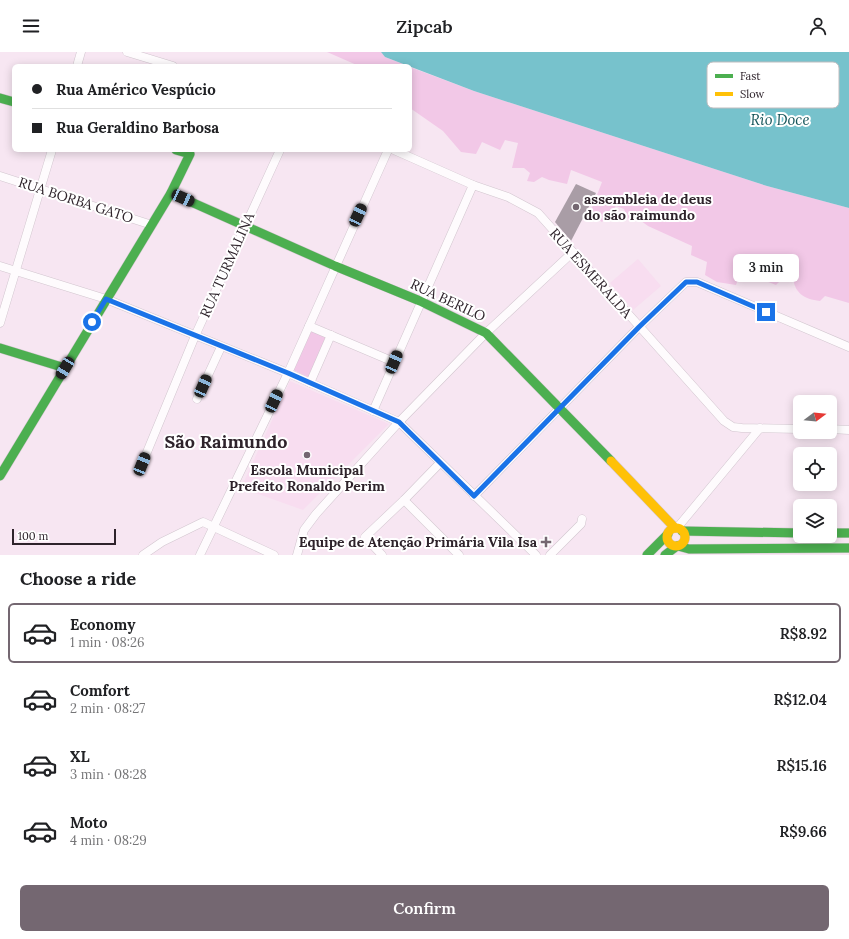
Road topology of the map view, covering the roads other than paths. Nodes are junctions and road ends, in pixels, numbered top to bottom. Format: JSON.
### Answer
{"nodes":[{"id":1,"x":81,"y":52,"type":"edge"},
{"id":2,"x":127,"y":52,"type":"edge"},
{"id":3,"x":78,"y":64,"type":"edge"},
{"id":4,"x":166,"y":64,"type":"edge"},
{"id":5,"x":0,"y":98,"type":"edge"},
{"id":6,"x":12,"y":101,"type":"edge"},
{"id":7,"x":51,"y":152,"type":"edge"},
{"id":8,"x":191,"y":152,"type":"edge"},
{"id":9,"x":279,"y":152,"type":"edge"},
{"id":10,"x":387,"y":152,"type":"edge"},
{"id":11,"x":399,"y":152,"type":"edge"},
{"id":12,"x":0,"y":176,"type":"edge"},
{"id":13,"x":473,"y":185,"type":"junction"},
{"id":14,"x":40,"y":189,"type":"junction"},
{"id":15,"x":171,"y":193,"type":"junction"},
{"id":16,"x":152,"y":225,"type":"junction"},
{"id":17,"x":245,"y":226,"type":"junction"},
{"id":18,"x":573,"y":252,"type":"junction"},
{"id":19,"x":0,"y":266,"type":"edge"},
{"id":20,"x":335,"y":266,"type":"junction"},
{"id":21,"x":15,"y":270,"type":"junction"},
{"id":22,"x":106,"y":299,"type":"junction"},
{"id":23,"x":420,"y":301,"type":"junction"},
{"id":24,"x":0,"y":323,"type":"edge"},
{"id":25,"x":309,"y":326,"type":"junction"},
{"id":26,"x":639,"y":327,"type":"junction"},
{"id":27,"x":486,"y":333,"type":"junction"},
{"id":28,"x":331,"y":335,"type":"junction"},
{"id":29,"x":195,"y":336,"type":"junction"},
{"id":30,"x":221,"y":346,"type":"junction"},
{"id":31,"x":849,"y":347,"type":"edge"},
{"id":32,"x":0,"y":348,"type":"edge"},
{"id":33,"x":394,"y":362,"type":"junction"},
{"id":34,"x":65,"y":368,"type":"junction"},
{"id":35,"x":288,"y":373,"type":"junction"},
{"id":36,"x":310,"y":383,"type":"junction"},
{"id":37,"x":197,"y":399,"type":"dead end"},
{"id":38,"x":560,"y":408,"type":"junction"},
{"id":39,"x":372,"y":411,"type":"junction"},
{"id":40,"x":399,"y":422,"type":"junction"},
{"id":41,"x":760,"y":428,"type":"junction"},
{"id":42,"x":793,"y":429,"type":"edge"},
{"id":43,"x":837,"y":429,"type":"edge"},
{"id":44,"x":849,"y":430,"type":"edge"},
{"id":45,"x":440,"y":463,"type":"junction"},
{"id":46,"x":140,"y":469,"type":"dead end"},
{"id":47,"x":1,"y":472,"type":"edge"},
{"id":48,"x":474,"y":496,"type":"junction"},
{"id":49,"x":404,"y":500,"type":"junction"},
{"id":50,"x":582,"y":519,"type":"dead end"},
{"id":51,"x":215,"y":527,"type":"junction"},
{"id":52,"x":676,"y":530,"type":"junction"},
{"id":53,"x":764,"y":532,"type":"junction"},
{"id":54,"x":793,"y":533,"type":"edge"},
{"id":55,"x":837,"y":533,"type":"edge"},
{"id":56,"x":849,"y":533,"type":"edge"},
{"id":57,"x":677,"y":546,"type":"junction"},
{"id":58,"x":765,"y":548,"type":"junction"},
{"id":59,"x":849,"y":548,"type":"edge"},
{"id":60,"x":144,"y":555,"type":"edge"},
{"id":61,"x":200,"y":555,"type":"edge"},
{"id":62,"x":274,"y":555,"type":"edge"},
{"id":63,"x":297,"y":555,"type":"edge"},
{"id":64,"x":382,"y":555,"type":"edge"},
{"id":65,"x":459,"y":555,"type":"edge"},
{"id":66,"x":536,"y":555,"type":"edge"},
{"id":67,"x":550,"y":555,"type":"edge"},
{"id":68,"x":647,"y":555,"type":"edge"},
{"id":69,"x":666,"y":555,"type":"edge"}],
"edges":[{"from":1,"to":3,"type":"street"},
{"from":2,"to":4,"type":"street"},
{"from":5,"to":6,"type":"street"},
{"from":7,"to":14,"type":"street"},
{"from":8,"to":15,"type":"street"},
{"from":9,"to":17,"type":"street","name":"RUA TURMALINA"},
{"from":10,"to":20,"type":"street"},
{"from":11,"to":13,"type":"street","name":"RUA ESMERALDA"},
{"from":12,"to":14,"type":"street","name":"RUA BORBA GATO"},
{"from":13,"to":18,"type":"street","name":"RUA ESMERALDA"},
{"from":13,"to":23,"type":"street"},
{"from":14,"to":16,"type":"street","name":"RUA BORBA GATO"},
{"from":14,"to":21,"type":"street"},
{"from":15,"to":16,"type":"street"},
{"from":15,"to":17,"type":"street","name":"RUA BERILO"},
{"from":16,"to":22,"type":"street"},
{"from":17,"to":20,"type":"street","name":"RUA BERILO"},
{"from":17,"to":29,"type":"street","name":"RUA TURMALINA"},
{"from":18,"to":26,"type":"street","name":"RUA ESMERALDA"},
{"from":18,"to":27,"type":"street"},
{"from":19,"to":21,"type":"street"},
{"from":20,"to":23,"type":"street","name":"RUA BERILO"},
{"from":20,"to":25,"type":"street"},
{"from":21,"to":22,"type":"street"},
{"from":21,"to":24,"type":"street"},
{"from":22,"to":29,"type":"street"},
{"from":22,"to":34,"type":"street"},
{"from":23,"to":27,"type":"street","name":"RUA BERILO"},
{"from":23,"to":33,"type":"street"},
{"from":25,"to":28,"type":"street"},
{"from":25,"to":35,"type":"street"},
{"from":26,"to":31,"type":"street"},
{"from":26,"to":38,"type":"street"},
{"from":26,"to":41,"type":"street","name":"RUA ESMERALDA"},
{"from":27,"to":38,"type":"street","name":"RUA BERILO"},
{"from":27,"to":40,"type":"street"},
{"from":28,"to":33,"type":"street"},
{"from":28,"to":36,"type":"street"},
{"from":29,"to":30,"type":"street"},
{"from":29,"to":46,"type":"street","name":"RUA TURMALINA"},
{"from":30,"to":35,"type":"street"},
{"from":30,"to":37,"type":"street"},
{"from":32,"to":34,"type":"street"},
{"from":33,"to":39,"type":"street"},
{"from":34,"to":47,"type":"street"},
{"from":35,"to":36,"type":"street"},
{"from":35,"to":51,"type":"street"},
{"from":36,"to":39,"type":"street"},
{"from":38,"to":48,"type":"street"},
{"from":38,"to":52,"type":"street","name":"RUA BERILO"},
{"from":39,"to":40,"type":"street"},
{"from":40,"to":45,"type":"street"},
{"from":40,"to":63,"type":"street"},
{"from":41,"to":42,"type":"street","name":"RUA ESMERALDA"},
{"from":41,"to":52,"type":"street"},
{"from":43,"to":44,"type":"street"},
{"from":45,"to":48,"type":"street"},
{"from":45,"to":49,"type":"street"},
{"from":48,"to":66,"type":"street"},
{"from":49,"to":64,"type":"street"},
{"from":49,"to":65,"type":"street"},
{"from":50,"to":67,"type":"street"},
{"from":51,"to":60,"type":"street"},
{"from":51,"to":61,"type":"street"},
{"from":51,"to":62,"type":"street"},
{"from":52,"to":53,"type":"street"},
{"from":52,"to":57,"type":"street","name":"RUA BERILO"},
{"from":52,"to":57,"type":"street"},
{"from":52,"to":68,"type":"street"},
{"from":53,"to":54,"type":"street"},
{"from":53,"to":58,"type":"street"},
{"from":55,"to":56,"type":"street"},
{"from":57,"to":58,"type":"street"},
{"from":57,"to":69,"type":"street"},
{"from":58,"to":59,"type":"street"}]}
